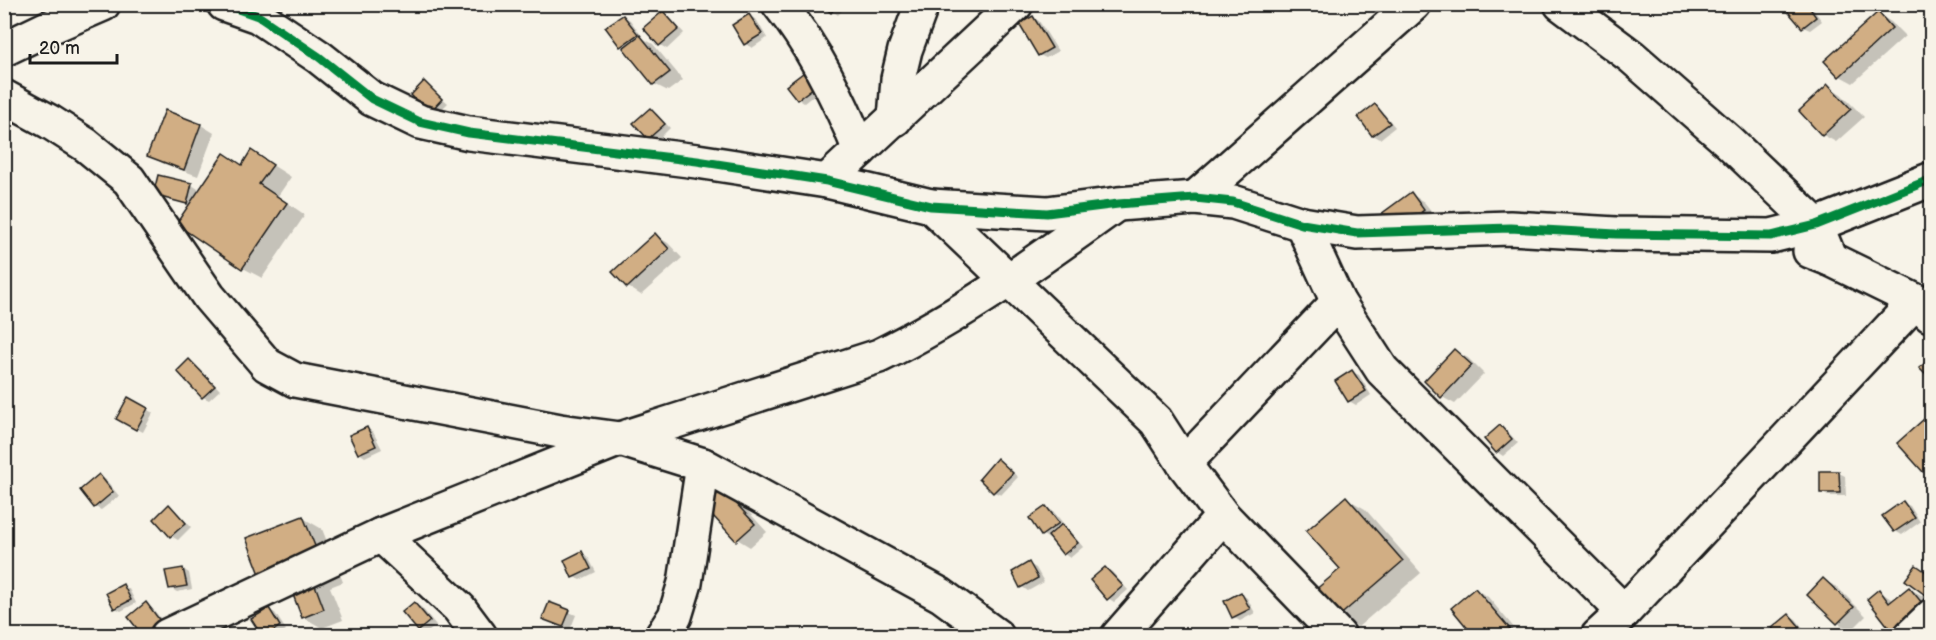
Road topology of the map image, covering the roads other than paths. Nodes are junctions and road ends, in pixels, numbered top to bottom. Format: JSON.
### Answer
{"nodes":[{"id":1,"x":103,"y":4,"type":"edge"},
{"id":2,"x":224,"y":4,"type":"edge"},
{"id":3,"x":779,"y":4,"type":"edge"},
{"id":4,"x":922,"y":4,"type":"edge"},
{"id":5,"x":1016,"y":4,"type":"edge"},
{"id":6,"x":1414,"y":4,"type":"edge"},
{"id":7,"x":1561,"y":4,"type":"edge"},
{"id":8,"x":4,"y":49,"type":"edge"},
{"id":9,"x":4,"y":97,"type":"edge"},
{"id":10,"x":894,"y":119,"type":"junction"},
{"id":11,"x":860,"y":150,"type":"junction"},
{"id":12,"x":1932,"y":178,"type":"edge"},
{"id":13,"x":827,"y":181,"type":"junction"},
{"id":14,"x":1195,"y":198,"type":"junction"},
{"id":15,"x":1118,"y":204,"type":"junction"},
{"id":16,"x":931,"y":206,"type":"junction"},
{"id":17,"x":1302,"y":224,"type":"junction"},
{"id":18,"x":1816,"y":225,"type":"junction"},
{"id":19,"x":1772,"y":236,"type":"junction"},
{"id":20,"x":1830,"y":259,"type":"junction"},
{"id":21,"x":1008,"y":281,"type":"junction"},
{"id":22,"x":1338,"y":302,"type":"junction"},
{"id":23,"x":1924,"y":309,"type":"edge"},
{"id":24,"x":620,"y":440,"type":"junction"},
{"id":25,"x":1184,"y":464,"type":"junction"},
{"id":26,"x":704,"y":465,"type":"junction"},
{"id":27,"x":1223,"y":516,"type":"junction"},
{"id":28,"x":381,"y":535,"type":"junction"},
{"id":29,"x":1624,"y":612,"type":"junction"},
{"id":30,"x":1932,"y":616,"type":"edge"},
{"id":31,"x":167,"y":636,"type":"edge"},
{"id":32,"x":480,"y":636,"type":"edge"},
{"id":33,"x":662,"y":636,"type":"edge"},
{"id":34,"x":997,"y":636,"type":"edge"},
{"id":35,"x":1118,"y":636,"type":"edge"},
{"id":36,"x":1339,"y":636,"type":"edge"},
{"id":37,"x":1598,"y":636,"type":"edge"},
{"id":38,"x":1911,"y":636,"type":"edge"}],
"edges":[{"from":1,"to":8,"type":"street"},
{"from":2,"to":13,"type":"street"},
{"from":3,"to":11,"type":"street"},
{"from":4,"to":10,"type":"street"},
{"from":5,"to":10,"type":"street"},
{"from":6,"to":14,"type":"street"},
{"from":7,"to":18,"type":"street"},
{"from":9,"to":24,"type":"street"},
{"from":10,"to":11,"type":"street"},
{"from":11,"to":13,"type":"street"},
{"from":12,"to":18,"type":"street"},
{"from":13,"to":16,"type":"street"},
{"from":14,"to":15,"type":"street"},
{"from":14,"to":17,"type":"street"},
{"from":15,"to":16,"type":"street"},
{"from":15,"to":21,"type":"street"},
{"from":16,"to":21,"type":"street"},
{"from":17,"to":19,"type":"street"},
{"from":17,"to":22,"type":"street"},
{"from":18,"to":19,"type":"street"},
{"from":18,"to":20,"type":"street"},
{"from":19,"to":20,"type":"street"},
{"from":20,"to":23,"type":"street"},
{"from":21,"to":24,"type":"street"},
{"from":21,"to":25,"type":"street"},
{"from":22,"to":25,"type":"street"},
{"from":22,"to":29,"type":"street"},
{"from":23,"to":29,"type":"street"},
{"from":24,"to":26,"type":"street"},
{"from":24,"to":28,"type":"street"},
{"from":25,"to":27,"type":"street"},
{"from":26,"to":33,"type":"street"},
{"from":26,"to":34,"type":"street"},
{"from":27,"to":35,"type":"street"},
{"from":27,"to":36,"type":"street"},
{"from":28,"to":31,"type":"street"},
{"from":28,"to":32,"type":"street"},
{"from":29,"to":37,"type":"street"},
{"from":30,"to":38,"type":"street"}]}
